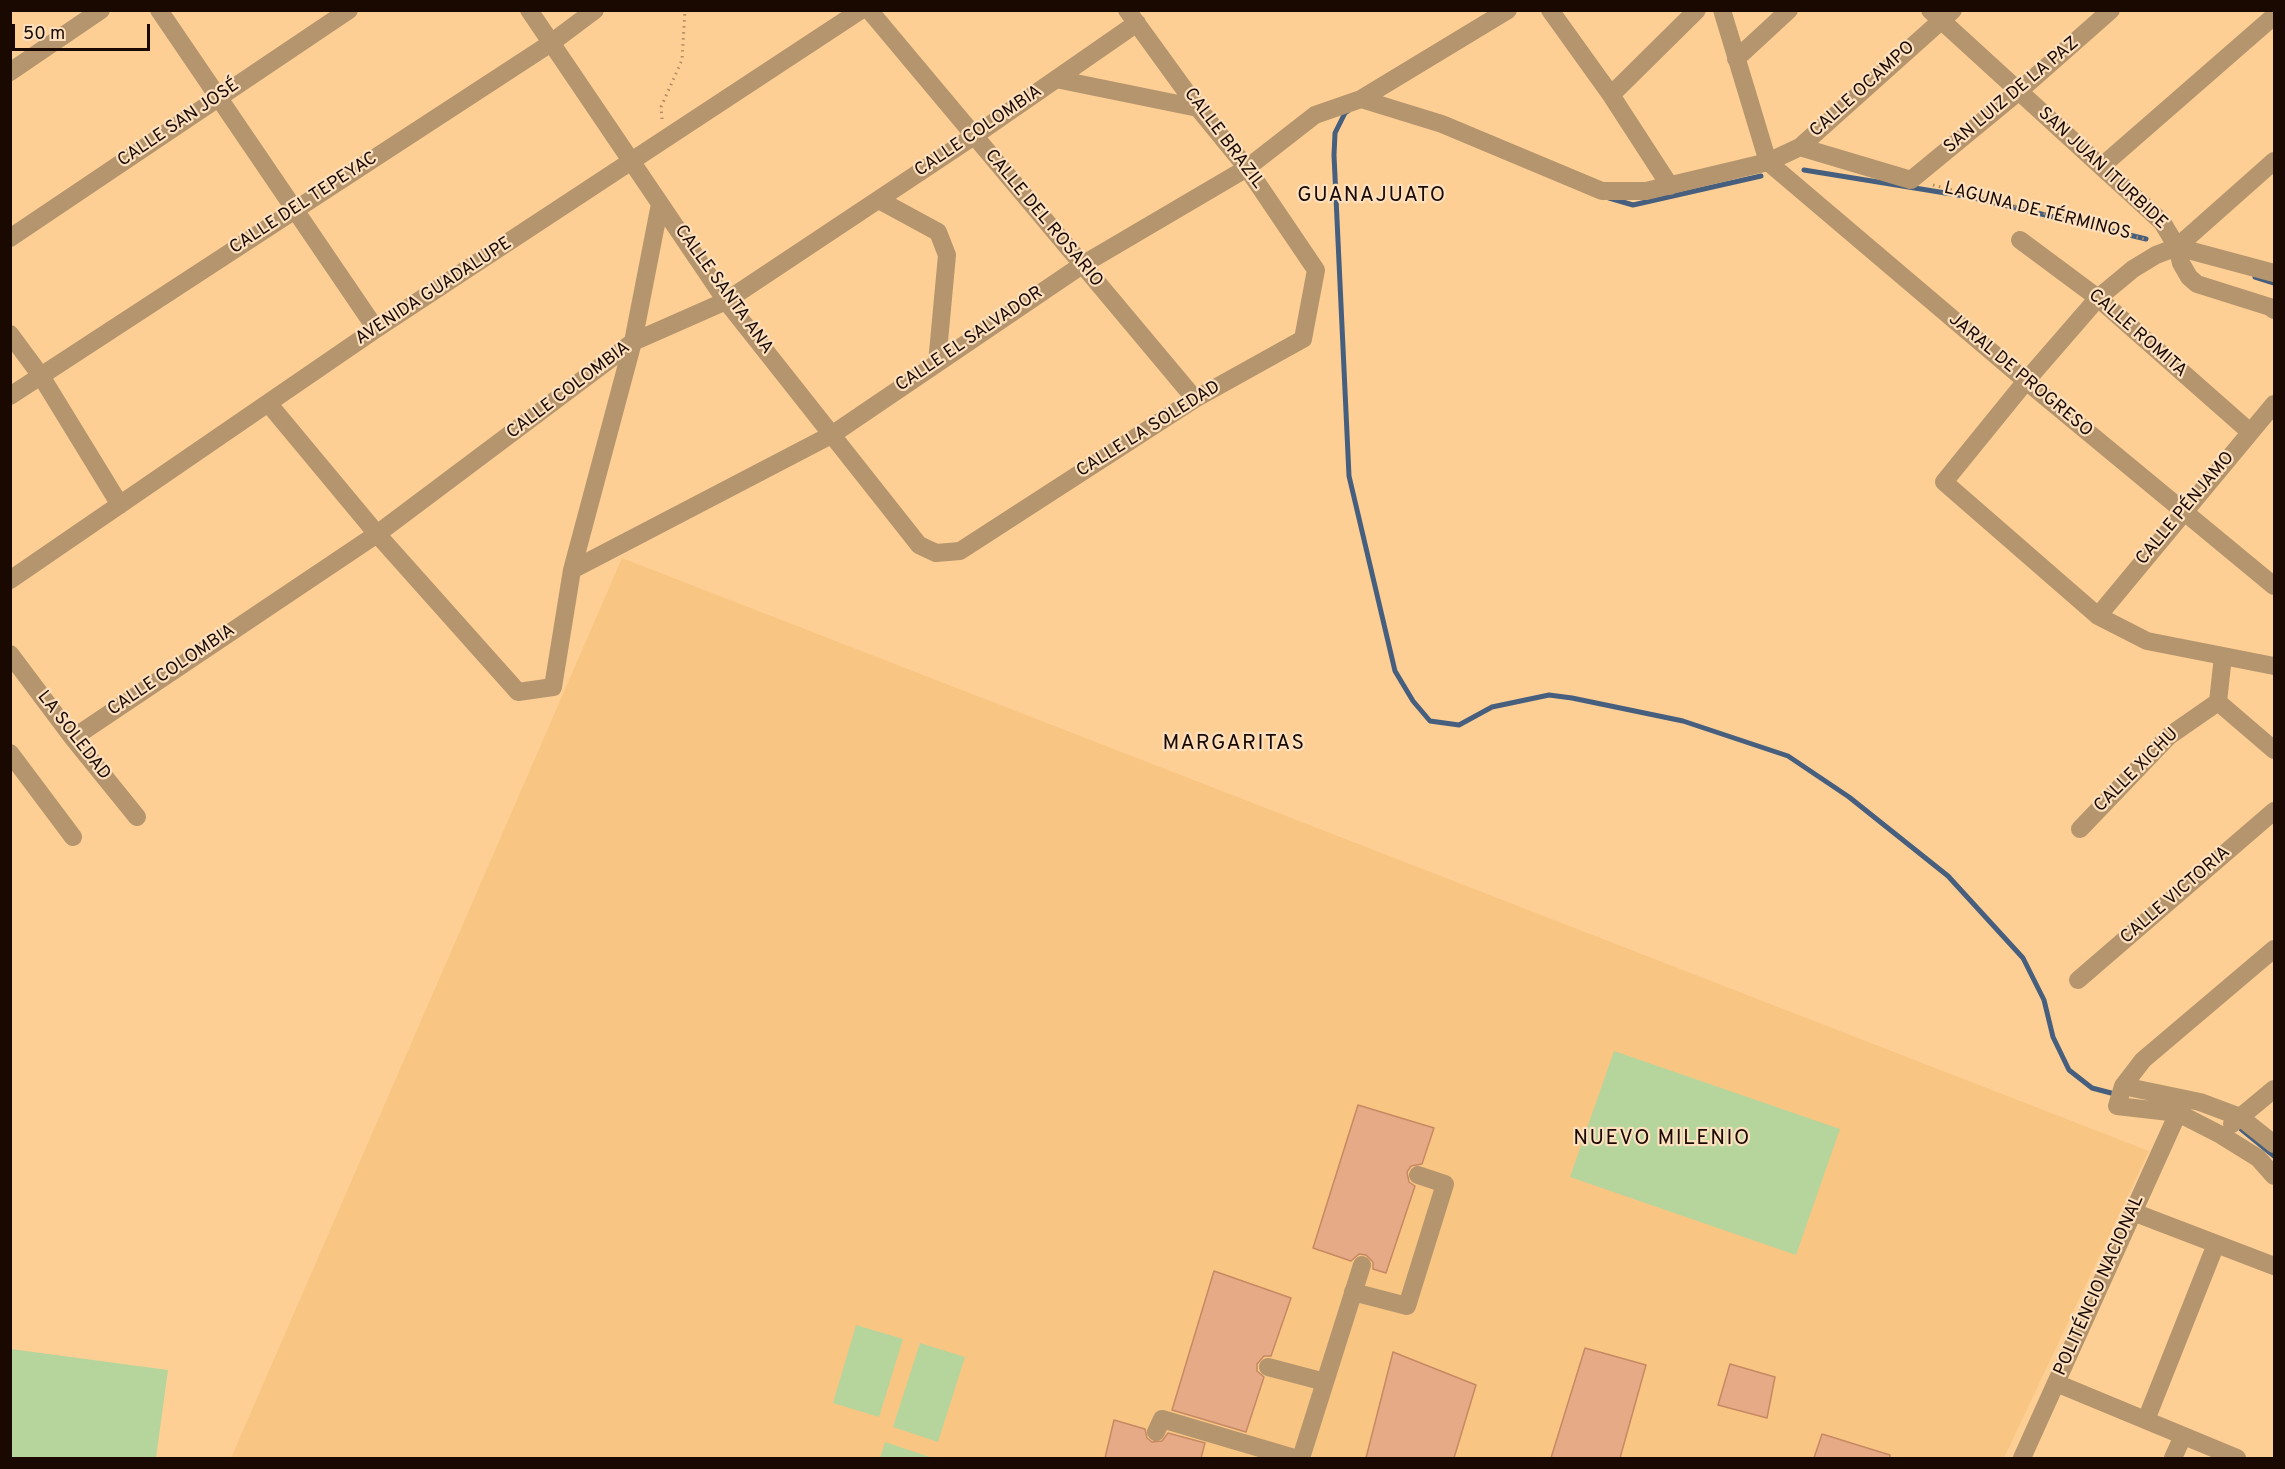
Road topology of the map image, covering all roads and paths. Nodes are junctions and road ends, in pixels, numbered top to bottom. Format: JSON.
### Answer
{"nodes":[{"id":1,"x":101,"y":10,"type":"edge"},
{"id":2,"x":159,"y":10,"type":"edge"},
{"id":3,"x":348,"y":10,"type":"edge"},
{"id":4,"x":529,"y":10,"type":"edge"},
{"id":5,"x":595,"y":10,"type":"edge"},
{"id":6,"x":685,"y":10,"type":"edge"},
{"id":7,"x":861,"y":10,"type":"edge"},
{"id":8,"x":869,"y":10,"type":"edge"},
{"id":9,"x":1508,"y":10,"type":"edge"},
{"id":10,"x":1550,"y":10,"type":"edge"},
{"id":11,"x":1698,"y":10,"type":"edge"},
{"id":12,"x":1722,"y":10,"type":"edge"},
{"id":13,"x":1789,"y":10,"type":"edge"},
{"id":14,"x":2111,"y":10,"type":"edge"},
{"id":15,"x":1941,"y":14,"type":"edge"},
{"id":16,"x":2274,"y":16,"type":"edge"},
{"id":17,"x":1132,"y":17,"type":"edge"},
{"id":18,"x":551,"y":43,"type":"junction"},
{"id":19,"x":1736,"y":59,"type":"junction"},
{"id":20,"x":10,"y":72,"type":"edge"},
{"id":21,"x":1056,"y":79,"type":"junction"},
{"id":22,"x":2018,"y":92,"type":"junction"},
{"id":23,"x":1611,"y":95,"type":"junction"},
{"id":24,"x":219,"y":98,"type":"junction"},
{"id":25,"x":1361,"y":99,"type":"junction"},
{"id":26,"x":1198,"y":108,"type":"junction"},
{"id":27,"x":974,"y":136,"type":"junction"},
{"id":28,"x":664,"y":141,"type":"junction"},
{"id":29,"x":1800,"y":147,"type":"junction"},
{"id":30,"x":2274,"y":161,"type":"edge"},
{"id":31,"x":631,"y":162,"type":"junction"},
{"id":32,"x":1768,"y":162,"type":"junction"},
{"id":33,"x":2102,"y":166,"type":"junction"},
{"id":34,"x":1247,"y":168,"type":"junction"},
{"id":35,"x":1911,"y":180,"type":"junction"},
{"id":36,"x":1670,"y":186,"type":"junction"},
{"id":37,"x":879,"y":200,"type":"junction"},
{"id":38,"x":660,"y":204,"type":"junction"},
{"id":39,"x":295,"y":210,"type":"junction"},
{"id":40,"x":10,"y":238,"type":"edge"},
{"id":41,"x":2020,"y":240,"type":"dead end"},
{"id":42,"x":2177,"y":247,"type":"junction"},
{"id":43,"x":1082,"y":265,"type":"junction"},
{"id":44,"x":1316,"y":270,"type":"joint"},
{"id":45,"x":2274,"y":273,"type":"edge"},
{"id":46,"x":2098,"y":298,"type":"junction"},
{"id":47,"x":726,"y":301,"type":"junction"},
{"id":48,"x":2274,"y":310,"type":"edge"},
{"id":49,"x":376,"y":329,"type":"junction"},
{"id":50,"x":10,"y":334,"type":"edge"},
{"id":51,"x":633,"y":342,"type":"junction"},
{"id":52,"x":937,"y":363,"type":"junction"},
{"id":53,"x":41,"y":376,"type":"junction"},
{"id":54,"x":2026,"y":381,"type":"junction"},
{"id":55,"x":10,"y":396,"type":"edge"},
{"id":56,"x":1195,"y":399,"type":"junction"},
{"id":57,"x":268,"y":403,"type":"junction"},
{"id":58,"x":2274,"y":404,"type":"edge"},
{"id":59,"x":2250,"y":432,"type":"junction"},
{"id":60,"x":833,"y":434,"type":"junction"},
{"id":61,"x":120,"y":505,"type":"junction"},
{"id":62,"x":2183,"y":513,"type":"junction"},
{"id":63,"x":377,"y":534,"type":"junction"},
{"id":64,"x":936,"y":553,"type":"joint"},
{"id":65,"x":572,"y":570,"type":"junction"},
{"id":66,"x":10,"y":580,"type":"edge"},
{"id":67,"x":2274,"y":586,"type":"edge"},
{"id":68,"x":2098,"y":616,"type":"junction"},
{"id":69,"x":10,"y":654,"type":"edge"},
{"id":70,"x":2223,"y":656,"type":"junction"},
{"id":71,"x":2274,"y":666,"type":"edge"},
{"id":72,"x":2218,"y":702,"type":"junction"},
{"id":73,"x":73,"y":738,"type":"junction"},
{"id":74,"x":2274,"y":750,"type":"edge"},
{"id":75,"x":10,"y":753,"type":"edge"},
{"id":76,"x":2274,"y":811,"type":"edge"},
{"id":77,"x":137,"y":818,"type":"dead end"},
{"id":78,"x":2080,"y":829,"type":"dead end"},
{"id":79,"x":73,"y":837,"type":"dead end"},
{"id":80,"x":2274,"y":949,"type":"edge"},
{"id":81,"x":2079,"y":980,"type":"dead end"},
{"id":82,"x":2123,"y":1086,"type":"junction"},
{"id":83,"x":2274,"y":1089,"type":"edge"},
{"id":84,"x":2178,"y":1113,"type":"junction"},
{"id":85,"x":2240,"y":1118,"type":"junction"},
{"id":86,"x":2221,"y":1135,"type":"junction"},
{"id":87,"x":2274,"y":1144,"type":"edge"},
{"id":88,"x":1418,"y":1175,"type":"dead end"},
{"id":89,"x":2274,"y":1176,"type":"edge"},
{"id":90,"x":2133,"y":1212,"type":"junction"},
{"id":91,"x":2217,"y":1244,"type":"junction"},
{"id":92,"x":1362,"y":1265,"type":"dead end"},
{"id":93,"x":2274,"y":1266,"type":"edge"},
{"id":94,"x":1353,"y":1292,"type":"junction"},
{"id":95,"x":1268,"y":1367,"type":"dead end"},
{"id":96,"x":1325,"y":1382,"type":"junction"},
{"id":97,"x":2056,"y":1383,"type":"junction"},
{"id":98,"x":2146,"y":1420,"type":"junction"},
{"id":99,"x":1156,"y":1432,"type":"dead end"},
{"id":100,"x":2183,"y":1436,"type":"junction"},
{"id":101,"x":1294,"y":1458,"type":"edge"},
{"id":102,"x":1300,"y":1458,"type":"edge"},
{"id":103,"x":2022,"y":1458,"type":"edge"},
{"id":104,"x":2173,"y":1458,"type":"edge"},
{"id":105,"x":2237,"y":1458,"type":"edge"}],
"edges":[{"from":1,"to":20,"type":"street"},
{"from":2,"to":24,"type":"street"},
{"from":3,"to":24,"type":"street","name":"CALLE SAN JOSÉ"},
{"from":4,"to":18,"type":"street","name":"CALLE SANTA ANA"},
{"from":5,"to":18,"type":"street","name":"CALLE DEL TEPEYAC"},
{"from":6,"to":28,"type":"path"},
{"from":7,"to":28,"type":"street","name":"AVENIDA GUADALUPE"},
{"from":8,"to":27,"type":"street","name":"CALLE DEL ROSARIO"},
{"from":9,"to":25,"type":"street","name":"CALLE EL SALVADOR"},
{"from":10,"to":23,"type":"street"},
{"from":11,"to":23,"type":"street"},
{"from":12,"to":19,"type":"street"},
{"from":13,"to":19,"type":"street"},
{"from":14,"to":22,"type":"street","name":"SAN LUIZ DE LA PAZ"},
{"from":15,"to":22,"type":"street","name":"SAN JUAN ITURBIDE"},
{"from":15,"to":29,"type":"street","name":"CALLE OCAMPO"},
{"from":16,"to":33,"type":"street"},
{"from":17,"to":21,"type":"street","name":"CALLE COLOMBIA"},
{"from":17,"to":26,"type":"street","name":"CALLE BRAZIL"},
{"from":18,"to":31,"type":"street","name":"CALLE SANTA ANA"},
{"from":18,"to":39,"type":"street","name":"CALLE DEL TEPEYAC"},
{"from":19,"to":32,"type":"street"},
{"from":21,"to":26,"type":"street"},
{"from":21,"to":27,"type":"street","name":"CALLE COLOMBIA"},
{"from":22,"to":33,"type":"street","name":"SAN JUAN ITURBIDE"},
{"from":22,"to":35,"type":"street","name":"SAN LUIZ DE LA PAZ"},
{"from":23,"to":36,"type":"street"},
{"from":24,"to":39,"type":"street"},
{"from":24,"to":40,"type":"street","name":"CALLE SAN JOSÉ"},
{"from":25,"to":34,"type":"street","name":"CALLE EL SALVADOR"},
{"from":25,"to":36,"type":"street","name":"CALLE OCAMPO"},
{"from":26,"to":34,"type":"street","name":"CALLE BRAZIL"},
{"from":27,"to":37,"type":"street","name":"CALLE COLOMBIA"},
{"from":27,"to":43,"type":"street","name":"CALLE DEL ROSARIO"},
{"from":28,"to":31,"type":"street","name":"AVENIDA GUADALUPE"},
{"from":29,"to":32,"type":"street","name":"CALLE OCAMPO"},
{"from":29,"to":35,"type":"street"},
{"from":30,"to":42,"type":"street"},
{"from":31,"to":38,"type":"street","name":"CALLE SANTA ANA"},
{"from":31,"to":49,"type":"street","name":"AVENIDA GUADALUPE"},
{"from":32,"to":36,"type":"street","name":"CALLE OCAMPO"},
{"from":32,"to":54,"type":"street","name":"JARAL DE PROGRESO"},
{"from":33,"to":42,"type":"street","name":"SAN JUAN ITURBIDE"},
{"from":34,"to":43,"type":"street","name":"CALLE EL SALVADOR"},
{"from":34,"to":44,"type":"street","name":"CALLE BRAZIL"},
{"from":35,"to":42,"type":"path","name":"LAGUNA DE TÉRMINOS"},
{"from":37,"to":47,"type":"street","name":"CALLE COLOMBIA"},
{"from":37,"to":52,"type":"street"},
{"from":38,"to":47,"type":"street","name":"CALLE SANTA ANA"},
{"from":38,"to":51,"type":"street"},
{"from":39,"to":49,"type":"street"},
{"from":39,"to":53,"type":"street","name":"CALLE DEL TEPEYAC"},
{"from":41,"to":46,"type":"street","name":"CALLE ROMITA"},
{"from":42,"to":45,"type":"street"},
{"from":42,"to":46,"type":"street"},
{"from":42,"to":48,"type":"street","name":"SAN JUAN ITURBIDE"},
{"from":43,"to":52,"type":"street","name":"CALLE EL SALVADOR"},
{"from":43,"to":56,"type":"street","name":"CALLE DEL ROSARIO"},
{"from":44,"to":56,"type":"street","name":"CALLE LA SOLEDAD"},
{"from":46,"to":54,"type":"street"},
{"from":46,"to":59,"type":"street","name":"CALLE ROMITA"},
{"from":47,"to":51,"type":"street","name":"CALLE COLOMBIA"},
{"from":47,"to":60,"type":"street","name":"CALLE SANTA ANA"},
{"from":49,"to":57,"type":"street","name":"AVENIDA GUADALUPE"},
{"from":50,"to":53,"type":"street"},
{"from":51,"to":63,"type":"street","name":"CALLE COLOMBIA"},
{"from":51,"to":65,"type":"street"},
{"from":52,"to":60,"type":"street","name":"CALLE EL SALVADOR"},
{"from":53,"to":55,"type":"street","name":"CALLE DEL TEPEYAC"},
{"from":53,"to":61,"type":"street"},
{"from":54,"to":62,"type":"street","name":"JARAL DE PROGRESO"},
{"from":54,"to":68,"type":"street"},
{"from":56,"to":64,"type":"street","name":"CALLE LA SOLEDAD"},
{"from":57,"to":61,"type":"street","name":"AVENIDA GUADALUPE"},
{"from":57,"to":63,"type":"street"},
{"from":58,"to":59,"type":"street","name":"CALLE PÉNJAMO"},
{"from":59,"to":62,"type":"street","name":"CALLE PÉNJAMO"},
{"from":60,"to":64,"type":"street","name":"CALLE SANTA ANA"},
{"from":60,"to":65,"type":"street","name":"CALLE EL SALVADOR"},
{"from":61,"to":66,"type":"street","name":"AVENIDA GUADALUPE"},
{"from":62,"to":67,"type":"street","name":"JARAL DE PROGRESO"},
{"from":62,"to":68,"type":"street","name":"CALLE PÉNJAMO"},
{"from":63,"to":65,"type":"street"},
{"from":63,"to":73,"type":"street","name":"CALLE COLOMBIA"},
{"from":68,"to":70,"type":"street"},
{"from":69,"to":73,"type":"street","name":"LA SOLEDAD"},
{"from":70,"to":71,"type":"street"},
{"from":70,"to":72,"type":"street"},
{"from":72,"to":74,"type":"street"},
{"from":72,"to":78,"type":"street","name":"CALLE XICHU"},
{"from":73,"to":77,"type":"street","name":"LA SOLEDAD"},
{"from":75,"to":79,"type":"street"},
{"from":76,"to":81,"type":"street","name":"CALLE VICTORIA"},
{"from":80,"to":82,"type":"street"},
{"from":82,"to":84,"type":"street"},
{"from":82,"to":85,"type":"street"},
{"from":83,"to":85,"type":"street"},
{"from":84,"to":86,"type":"street"},
{"from":84,"to":90,"type":"street","name":"POLITÉNCIO NACIONAL"},
{"from":85,"to":86,"type":"street"},
{"from":85,"to":87,"type":"street"},
{"from":86,"to":89,"type":"street"},
{"from":88,"to":94,"type":"street"},
{"from":90,"to":91,"type":"street"},
{"from":90,"to":97,"type":"street","name":"POLITÉNCIO NACIONAL"},
{"from":91,"to":93,"type":"street"},
{"from":91,"to":98,"type":"street"},
{"from":92,"to":94,"type":"street"},
{"from":94,"to":96,"type":"street"},
{"from":95,"to":96,"type":"street"},
{"from":96,"to":102,"type":"street"},
{"from":97,"to":98,"type":"street"},
{"from":97,"to":103,"type":"street","name":"POLITÉNCIO NACIONAL"},
{"from":98,"to":100,"type":"street"},
{"from":99,"to":101,"type":"street"},
{"from":100,"to":104,"type":"street"},
{"from":100,"to":105,"type":"street"}]}
